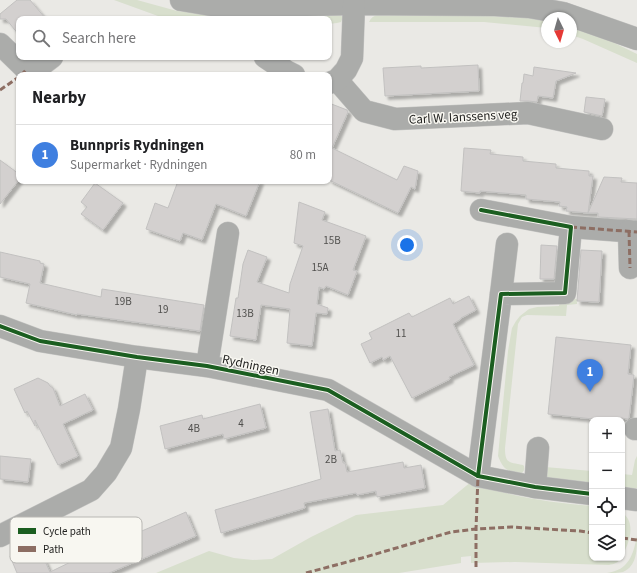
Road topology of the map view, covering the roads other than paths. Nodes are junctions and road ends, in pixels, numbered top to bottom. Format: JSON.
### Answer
{"nodes":[{"id":1,"x":181,"y":0,"type":"edge"},
{"id":2,"x":354,"y":4,"type":"junction"},
{"id":3,"x":637,"y":39,"type":"edge"},
{"id":4,"x":0,"y":44,"type":"edge"},
{"id":5,"x":16,"y":59,"type":"edge"},
{"id":6,"x":17,"y":60,"type":"edge"},
{"id":7,"x":48,"y":60,"type":"edge"},
{"id":8,"x":270,"y":60,"type":"edge"},
{"id":9,"x":30,"y":72,"type":"edge"},
{"id":10,"x":34,"y":72,"type":"edge"},
{"id":11,"x":288,"y":72,"type":"edge"},
{"id":12,"x":333,"y":82,"type":"edge"},
{"id":13,"x":602,"y":129,"type":"dead end"},
{"id":14,"x":481,"y":210,"type":"dead end"},
{"id":15,"x":571,"y":227,"type":"junction"},
{"id":16,"x":633,"y":232,"type":"edge"},
{"id":17,"x":228,"y":233,"type":"dead end"},
{"id":18,"x":507,"y":244,"type":"dead end"},
{"id":19,"x":630,"y":268,"type":"dead end"},
{"id":20,"x":501,"y":294,"type":"junction"},
{"id":21,"x":0,"y":326,"type":"edge"},
{"id":22,"x":137,"y":357,"type":"junction"},
{"id":23,"x":207,"y":366,"type":"junction"},
{"id":24,"x":538,"y":448,"type":"dead end"},
{"id":25,"x":478,"y":476,"type":"junction"},
{"id":26,"x":535,"y":487,"type":"junction"},
{"id":27,"x":589,"y":494,"type":"edge"},
{"id":28,"x":625,"y":498,"type":"edge"},
{"id":29,"x":637,"y":500,"type":"edge"},
{"id":30,"x":37,"y":517,"type":"edge"},
{"id":31,"x":10,"y":531,"type":"edge"},
{"id":32,"x":0,"y":536,"type":"edge"}],
"edges":[{"from":1,"to":2,"type":"street"},
{"from":2,"to":3,"type":"street"},
{"from":2,"to":12,"type":"street","name":"Carl W. Ianssens veg"},
{"from":4,"to":5,"type":"street"},
{"from":6,"to":9,"type":"street"},
{"from":7,"to":10,"type":"street"},
{"from":8,"to":11,"type":"street"},
{"from":12,"to":13,"type":"street","name":"Carl W. Ianssens veg"},
{"from":14,"to":15,"type":"street"},
{"from":15,"to":16,"type":"street"},
{"from":15,"to":20,"type":"street"},
{"from":16,"to":19,"type":"street"},
{"from":17,"to":23,"type":"street","name":"Rydningen"},
{"from":18,"to":20,"type":"street"},
{"from":20,"to":25,"type":"street"},
{"from":21,"to":22,"type":"street","name":"Rydningen"},
{"from":22,"to":23,"type":"street","name":"Rydningen"},
{"from":22,"to":30,"type":"street"},
{"from":23,"to":25,"type":"street","name":"Rydningen"},
{"from":24,"to":26,"type":"street"},
{"from":25,"to":26,"type":"street","name":"Rydningen"},
{"from":26,"to":27,"type":"street","name":"Rydningen"},
{"from":28,"to":29,"type":"street"},
{"from":31,"to":32,"type":"street"}]}
